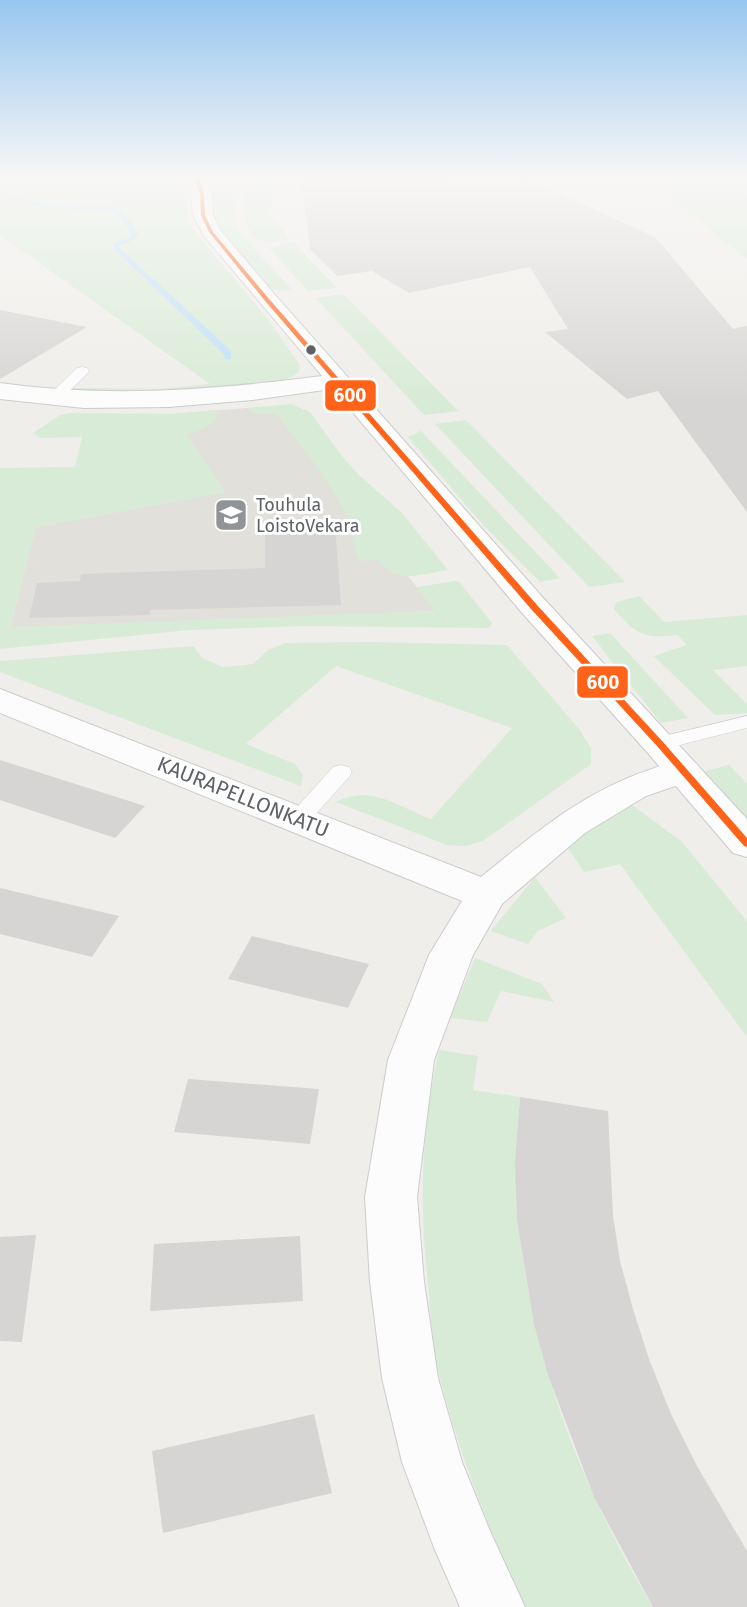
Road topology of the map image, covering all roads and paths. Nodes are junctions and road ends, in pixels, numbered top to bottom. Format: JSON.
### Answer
{"nodes":[{"id":1,"x":229,"y":253,"type":"edge"},
{"id":2,"x":82,"y":371,"type":"dead end"},
{"id":3,"x":337,"y":382,"type":"junction"},
{"id":4,"x":0,"y":391,"type":"edge"},
{"id":5,"x":54,"y":398,"type":"junction"},
{"id":6,"x":0,"y":699,"type":"edge"},
{"id":7,"x":747,"y":722,"type":"edge"},
{"id":8,"x":671,"y":758,"type":"junction"},
{"id":9,"x":341,"y":772,"type":"dead end"},
{"id":10,"x":298,"y":820,"type":"junction"},
{"id":11,"x":747,"y":844,"type":"edge"},
{"id":12,"x":486,"y":895,"type":"junction"},
{"id":13,"x":492,"y":1607,"type":"edge"}],
"edges":[{"from":1,"to":3,"type":"street"},
{"from":2,"to":5,"type":"lane"},
{"from":3,"to":5,"type":"street"},
{"from":3,"to":8,"type":"street"},
{"from":4,"to":5,"type":"street"},
{"from":6,"to":10,"type":"street","name":"KAURAPELLONKATU"},
{"from":7,"to":8,"type":"lane"},
{"from":8,"to":11,"type":"street"},
{"from":8,"to":12,"type":"street"},
{"from":9,"to":10,"type":"lane"},
{"from":10,"to":12,"type":"street","name":"KAURAPELLONKATU"},
{"from":12,"to":13,"type":"street"}]}
